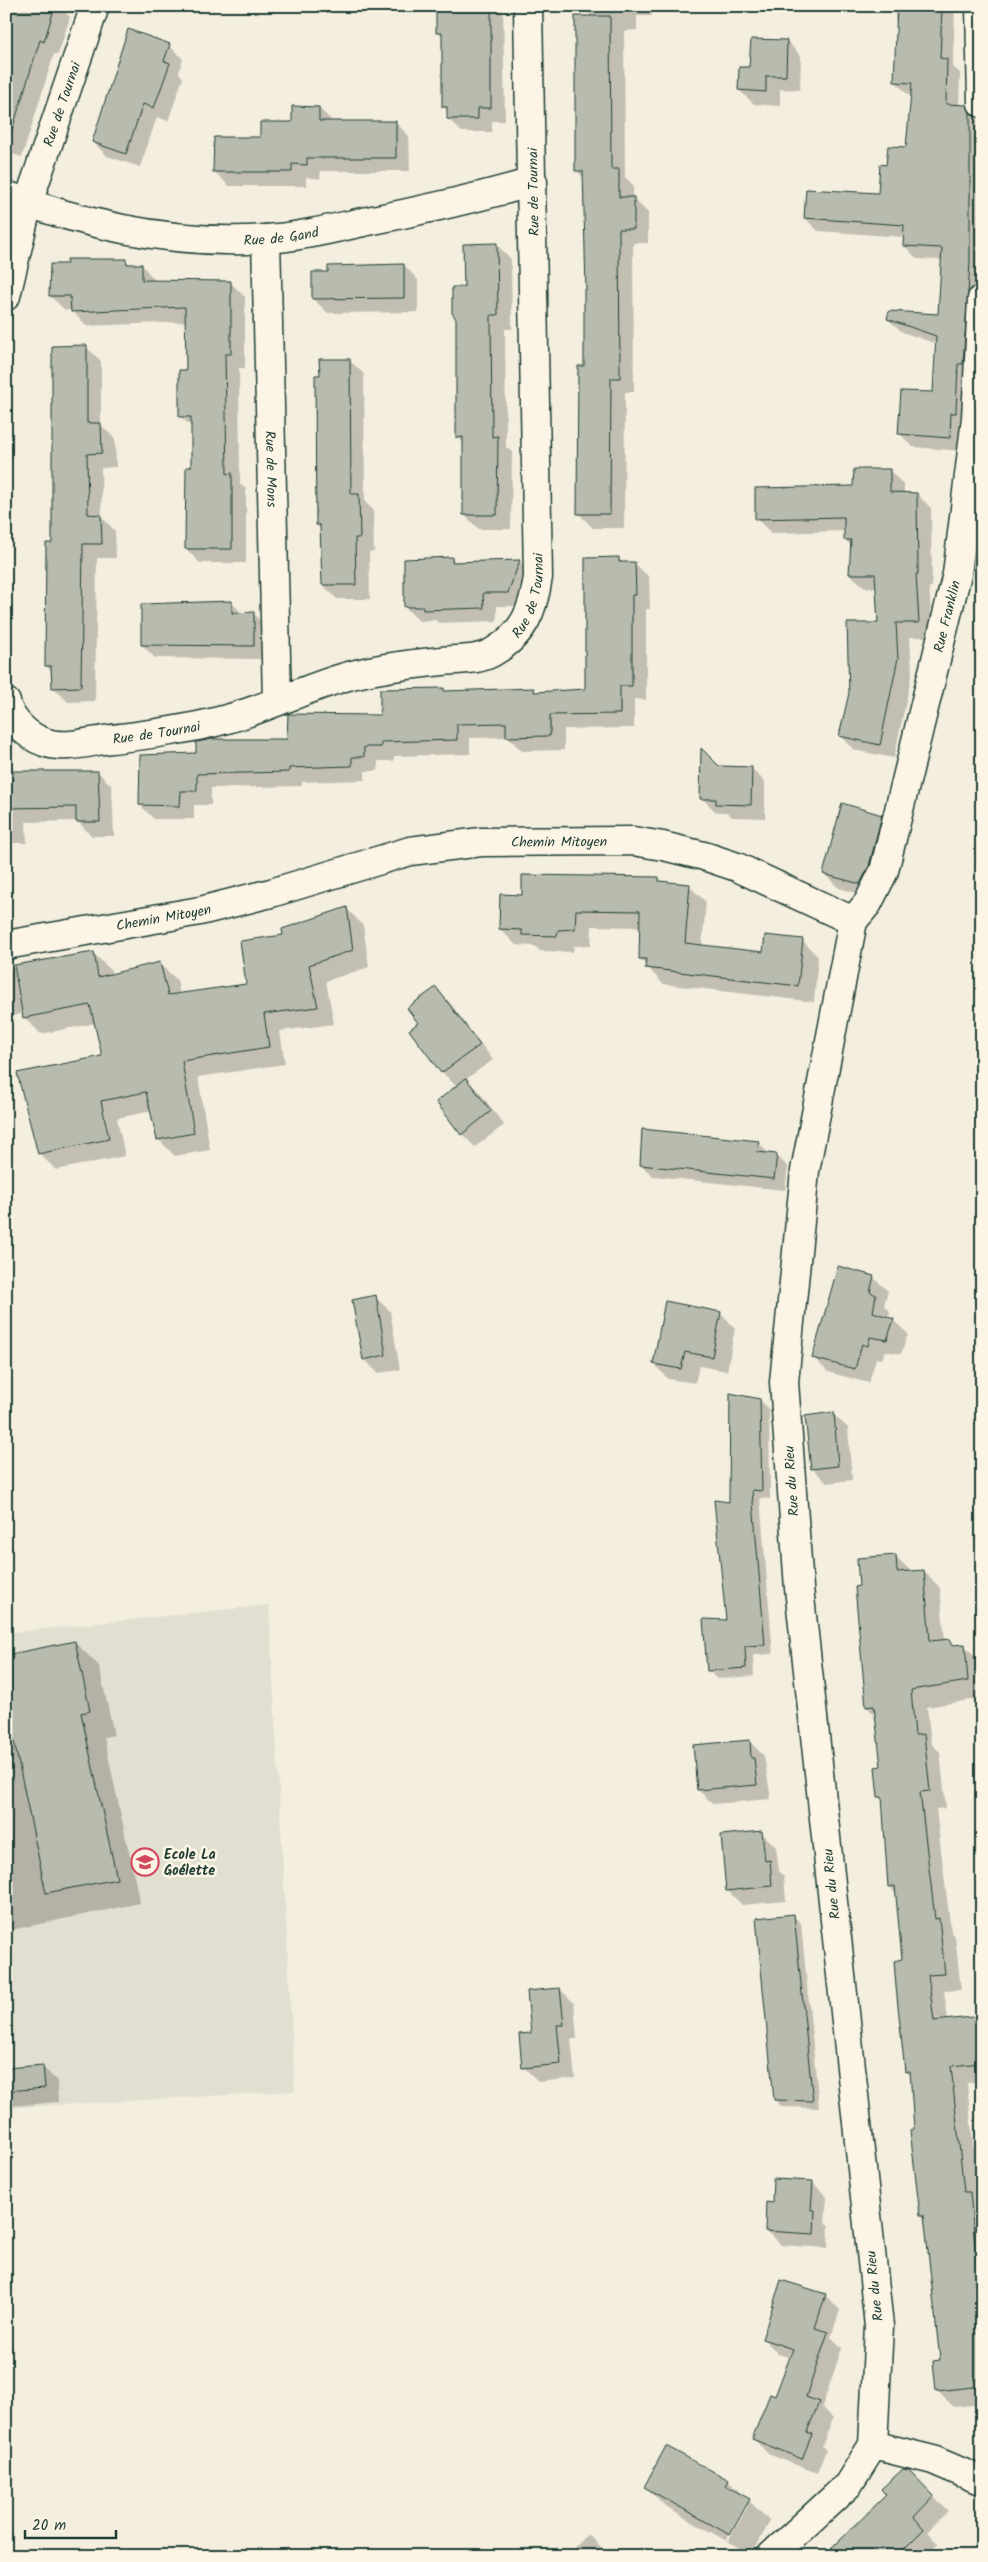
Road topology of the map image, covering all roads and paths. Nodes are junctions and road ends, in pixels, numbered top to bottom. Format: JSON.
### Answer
{"nodes":[{"id":1,"x":95,"y":6,"type":"edge"},
{"id":2,"x":528,"y":6,"type":"edge"},
{"id":3,"x":980,"y":6,"type":"edge"},
{"id":4,"x":982,"y":103,"type":"edge"},
{"id":5,"x":533,"y":182,"type":"junction"},
{"id":6,"x":13,"y":199,"type":"edge"},
{"id":7,"x":266,"y":239,"type":"junction"},
{"id":8,"x":6,"y":296,"type":"edge"},
{"id":9,"x":982,"y":299,"type":"edge"},
{"id":10,"x":277,"y":700,"type":"junction"},
{"id":11,"x":6,"y":702,"type":"edge"},
{"id":12,"x":853,"y":921,"type":"junction"},
{"id":13,"x":6,"y":945,"type":"edge"},
{"id":14,"x":873,"y":2445,"type":"junction"},
{"id":15,"x":982,"y":2480,"type":"edge"},
{"id":16,"x":771,"y":2556,"type":"edge"}],
"edges":[{"from":1,"to":6,"type":"street","name":"Rue de Tournai"},
{"from":2,"to":5,"type":"street","name":"Rue de Tournai"},
{"from":3,"to":4,"type":"street"},
{"from":5,"to":7,"type":"street","name":"Rue de Gand"},
{"from":5,"to":10,"type":"street","name":"Rue de Tournai"},
{"from":6,"to":7,"type":"street","name":"Rue de Gand"},
{"from":6,"to":8,"type":"street","name":"Rue de Tournai"},
{"from":7,"to":10,"type":"street","name":"Rue de Mons"},
{"from":9,"to":12,"type":"street","name":"Rue Franklin"},
{"from":10,"to":11,"type":"street","name":"Rue de Tournai"},
{"from":12,"to":13,"type":"street","name":"Chemin Mitoyen"},
{"from":12,"to":14,"type":"street","name":"Rue du Rieu"},
{"from":14,"to":15,"type":"street"},
{"from":14,"to":16,"type":"street","name":"Rue du Rieu"}]}
